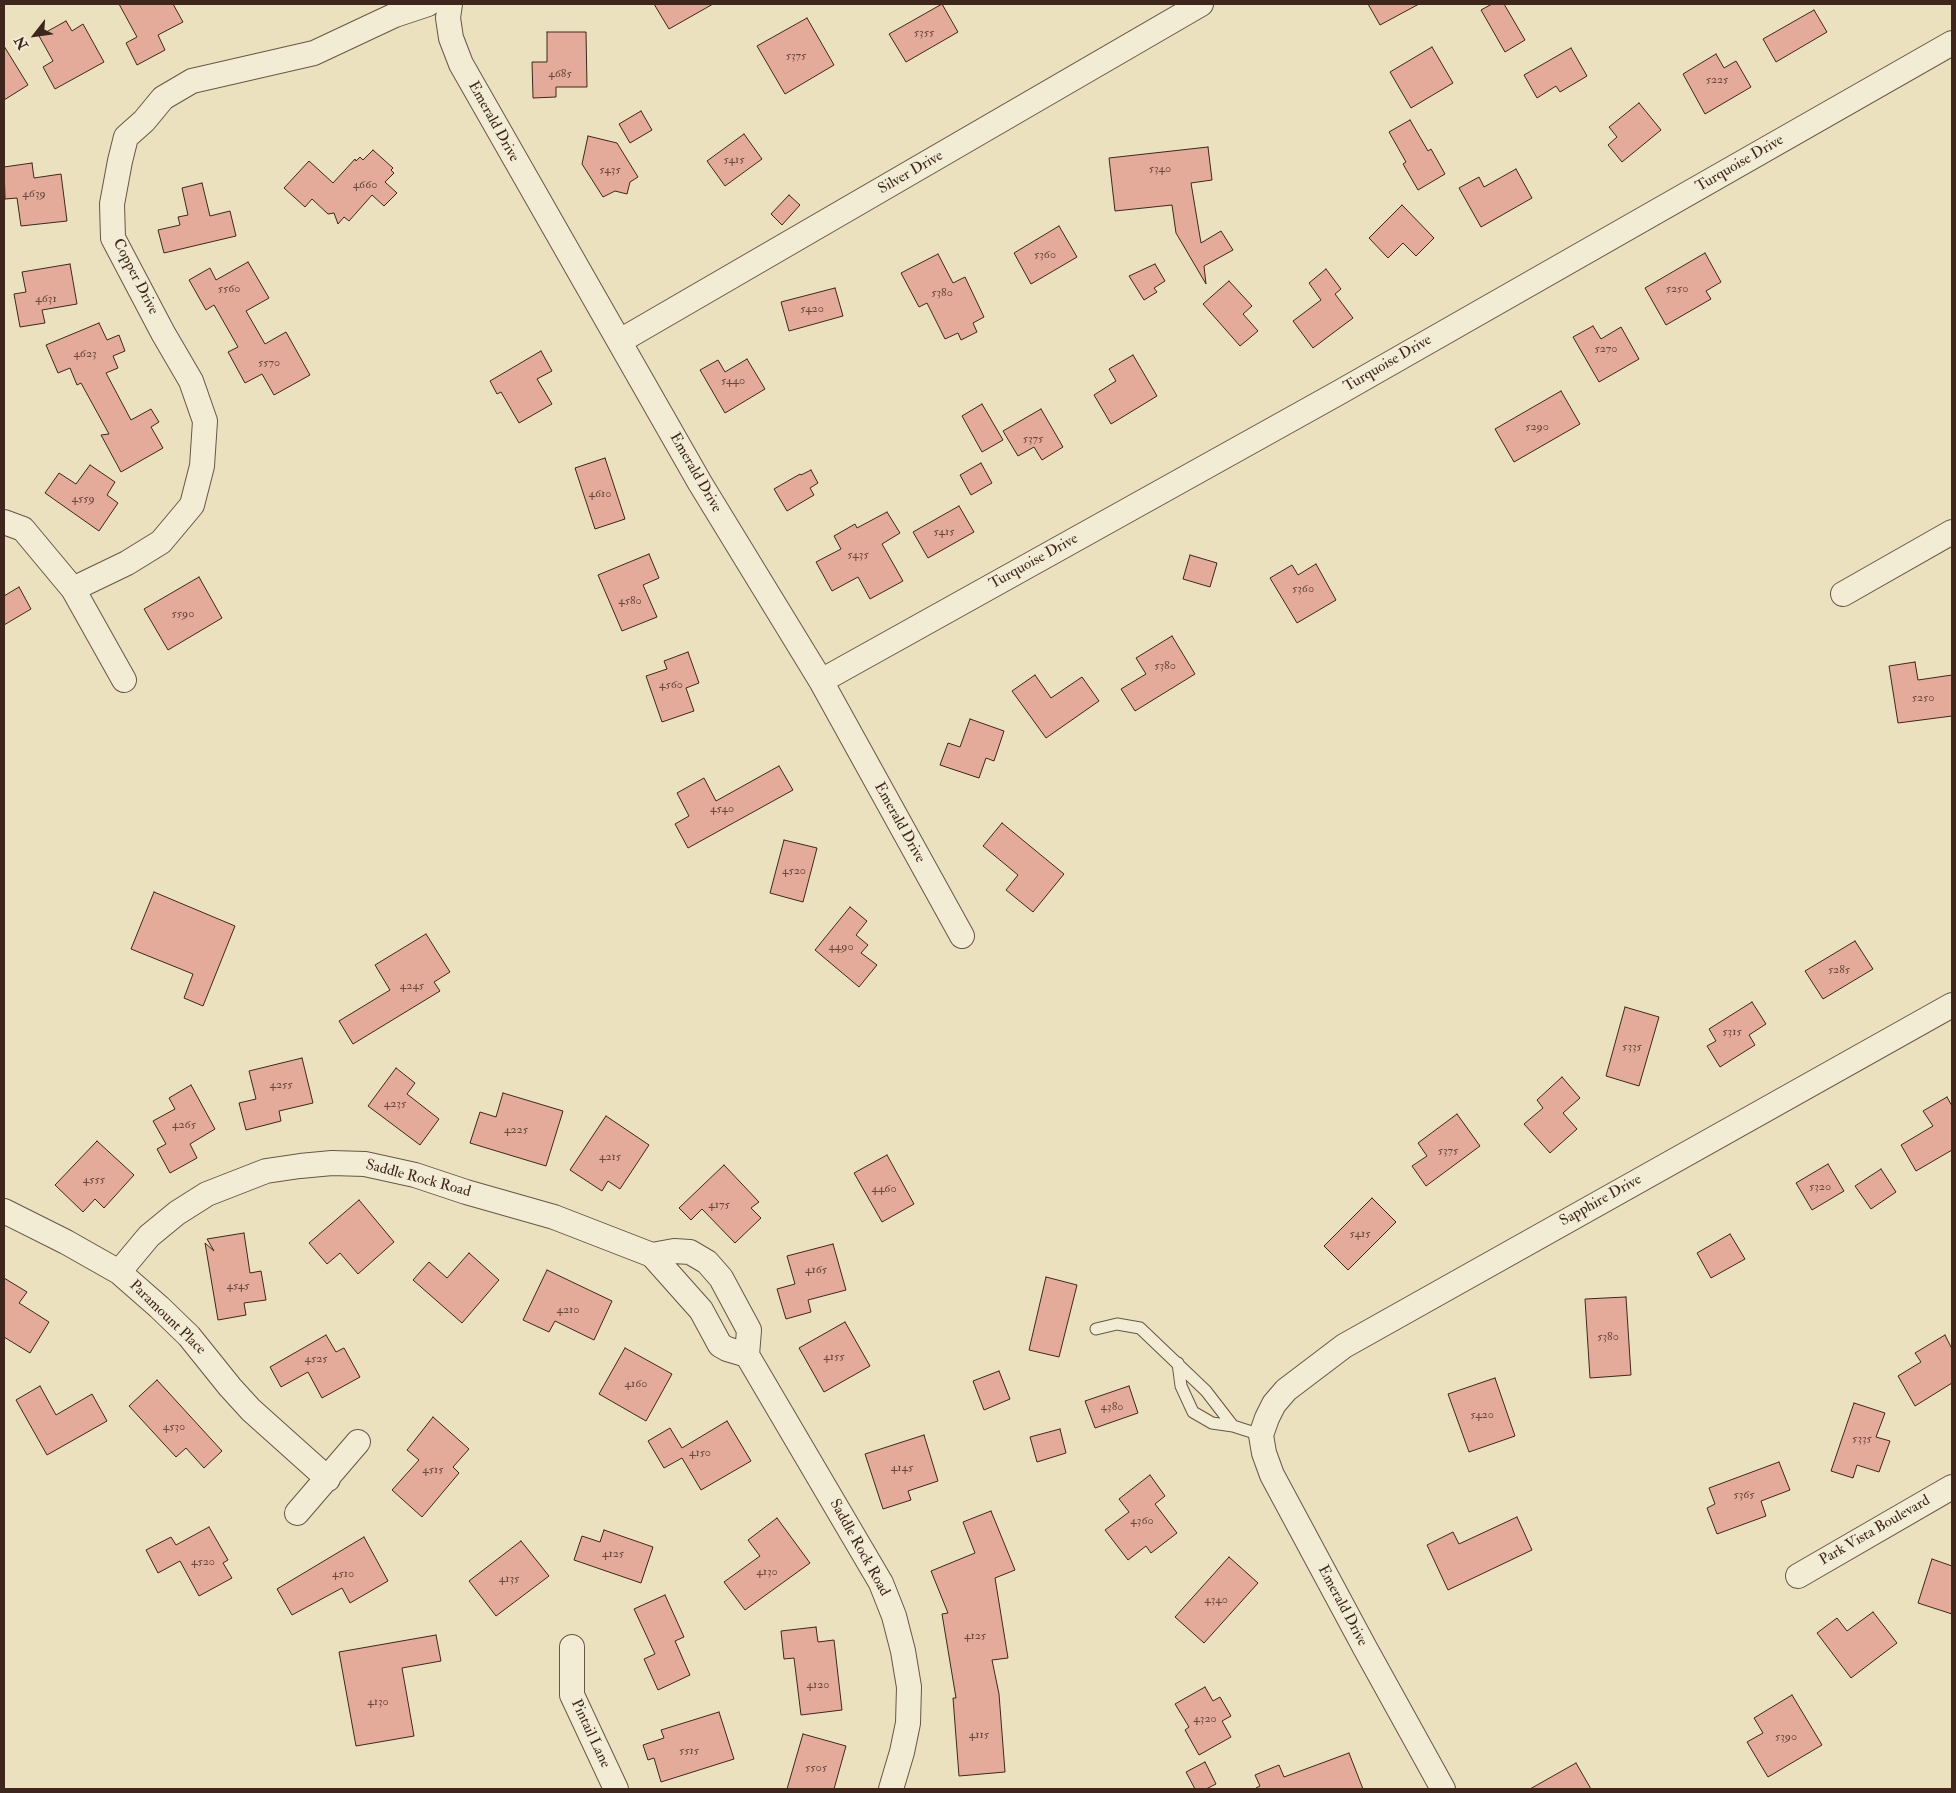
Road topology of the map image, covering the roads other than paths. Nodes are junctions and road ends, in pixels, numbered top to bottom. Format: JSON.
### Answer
{"nodes":[{"id":1,"x":428,"y":4,"type":"edge"},
{"id":2,"x":450,"y":4,"type":"edge"},
{"id":3,"x":1201,"y":4,"type":"edge"},
{"id":4,"x":1952,"y":43,"type":"edge"},
{"id":5,"x":620,"y":341,"type":"junction"},
{"id":6,"x":4,"y":522,"type":"edge"},
{"id":7,"x":1952,"y":532,"type":"edge"},
{"id":8,"x":72,"y":589,"type":"junction"},
{"id":9,"x":1843,"y":594,"type":"dead end"},
{"id":10,"x":124,"y":680,"type":"dead end"},
{"id":11,"x":821,"y":681,"type":"junction"},
{"id":12,"x":962,"y":936,"type":"dead end"},
{"id":13,"x":1952,"y":1004,"type":"edge"},
{"id":14,"x":4,"y":1212,"type":"edge"},
{"id":15,"x":652,"y":1255,"type":"junction"},
{"id":16,"x":119,"y":1272,"type":"junction"},
{"id":17,"x":1096,"y":1329,"type":"dead end"},
{"id":18,"x":747,"y":1355,"type":"junction"},
{"id":19,"x":1178,"y":1363,"type":"junction"},
{"id":20,"x":1233,"y":1426,"type":"junction"},
{"id":21,"x":1264,"y":1427,"type":"junction"},
{"id":22,"x":358,"y":1442,"type":"dead end"},
{"id":23,"x":328,"y":1479,"type":"junction"},
{"id":24,"x":1952,"y":1487,"type":"edge"},
{"id":25,"x":297,"y":1513,"type":"dead end"},
{"id":26,"x":1798,"y":1576,"type":"dead end"},
{"id":27,"x":572,"y":1647,"type":"dead end"},
{"id":28,"x":616,"y":1789,"type":"edge"},
{"id":29,"x":891,"y":1789,"type":"edge"},
{"id":30,"x":1443,"y":1789,"type":"edge"}],
"edges":[{"from":1,"to":8,"type":"street","name":"Copper Drive"},
{"from":2,"to":5,"type":"street","name":"Emerald Drive"},
{"from":3,"to":5,"type":"street","name":"Silver Drive"},
{"from":4,"to":11,"type":"street","name":"Turquoise Drive"},
{"from":5,"to":11,"type":"street","name":"Emerald Drive"},
{"from":6,"to":8,"type":"street"},
{"from":7,"to":9,"type":"street"},
{"from":8,"to":10,"type":"street"},
{"from":11,"to":12,"type":"street","name":"Emerald Drive"},
{"from":13,"to":21,"type":"street","name":"Sapphire Drive"},
{"from":14,"to":16,"type":"street","name":"Paramount Place"},
{"from":15,"to":16,"type":"street","name":"Saddle Rock Road"},
{"from":15,"to":18,"type":"street","name":"Saddle Rock Road"},
{"from":15,"to":18,"type":"street"},
{"from":16,"to":23,"type":"street","name":"Paramount Place"},
{"from":17,"to":19,"type":"lane"},
{"from":18,"to":29,"type":"street","name":"Saddle Rock Road"},
{"from":19,"to":20,"type":"lane"},
{"from":19,"to":20,"type":"lane"},
{"from":20,"to":21,"type":"lane"},
{"from":21,"to":30,"type":"street","name":"Emerald Drive"},
{"from":22,"to":23,"type":"street"},
{"from":23,"to":25,"type":"street"},
{"from":24,"to":26,"type":"street","name":"Park Vista Boulevard"},
{"from":27,"to":28,"type":"street","name":"Pintail Lane"}]}
